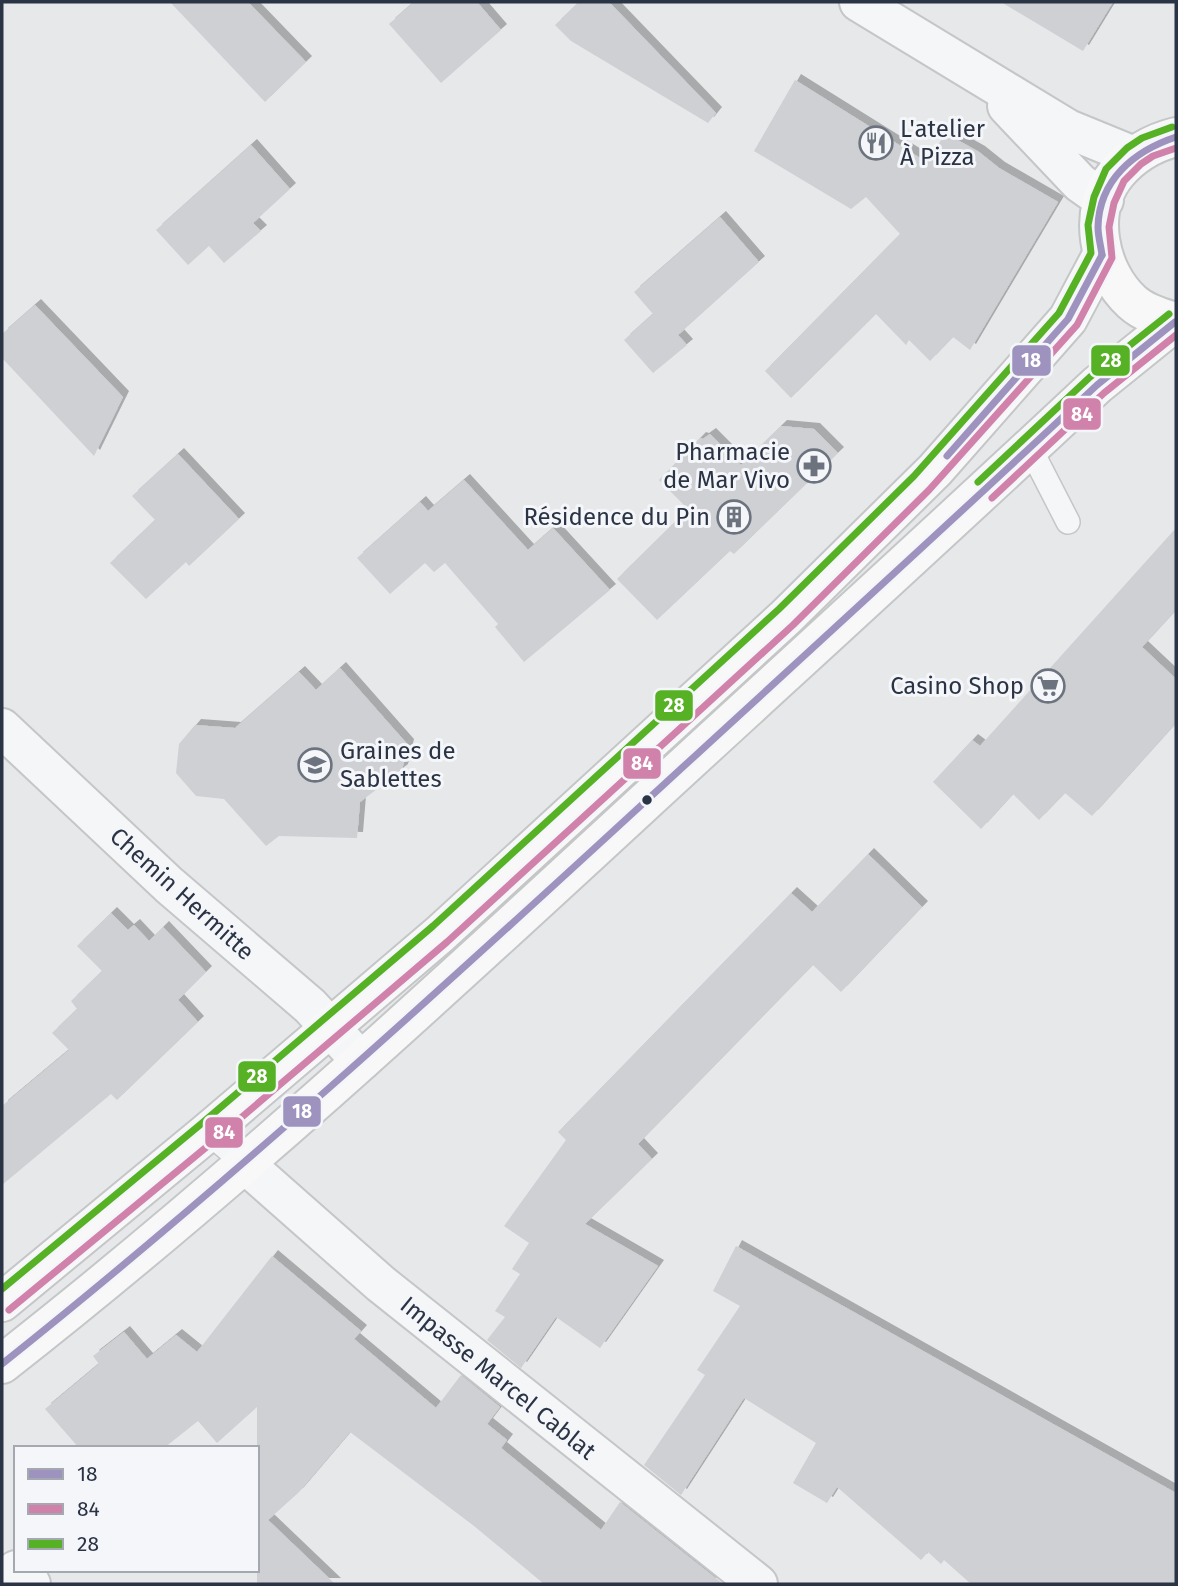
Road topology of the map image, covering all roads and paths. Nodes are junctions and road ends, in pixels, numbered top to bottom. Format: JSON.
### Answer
{"nodes":[{"id":1,"x":859,"y":2,"type":"edge"},
{"id":2,"x":972,"y":69,"type":"junction"},
{"id":3,"x":1176,"y":137,"type":"edge"},
{"id":4,"x":1134,"y":156,"type":"junction"},
{"id":5,"x":1104,"y":200,"type":"junction"},
{"id":6,"x":1102,"y":255,"type":"junction"},
{"id":7,"x":1176,"y":322,"type":"edge"},
{"id":8,"x":1030,"y":448,"type":"junction"},
{"id":9,"x":1068,"y":522,"type":"dead end"},
{"id":10,"x":786,"y":617,"type":"junction"},
{"id":11,"x":813,"y":647,"type":"junction"},
{"id":12,"x":2,"y":728,"type":"edge"},
{"id":13,"x":440,"y":934,"type":"junction"},
{"id":14,"x":466,"y":968,"type":"junction"},
{"id":15,"x":330,"y":1030,"type":"junction"},
{"id":16,"x":360,"y":1061,"type":"junction"},
{"id":17,"x":208,"y":1132,"type":"junction"},
{"id":18,"x":245,"y":1164,"type":"junction"},
{"id":19,"x":2,"y":1301,"type":"edge"},
{"id":20,"x":2,"y":1364,"type":"edge"},
{"id":21,"x":18,"y":1572,"type":"edge"},
{"id":22,"x":31,"y":1584,"type":"edge"},
{"id":23,"x":758,"y":1584,"type":"edge"}],
"edges":[{"from":1,"to":2,"type":"street"},
{"from":2,"to":4,"type":"street"},
{"from":2,"to":5,"type":"street"},
{"from":3,"to":4,"type":"main road"},
{"from":4,"to":5,"type":"main road"},
{"from":5,"to":6,"type":"main road"},
{"from":6,"to":7,"type":"main road"},
{"from":6,"to":10,"type":"main road"},
{"from":7,"to":8,"type":"main road"},
{"from":8,"to":9,"type":"lane"},
{"from":8,"to":11,"type":"main road"},
{"from":10,"to":11,"type":"street"},
{"from":10,"to":13,"type":"main road"},
{"from":11,"to":14,"type":"main road"},
{"from":12,"to":15,"type":"street","name":"Chemin Hermitte"},
{"from":13,"to":14,"type":"street"},
{"from":13,"to":15,"type":"main road"},
{"from":14,"to":16,"type":"main road"},
{"from":15,"to":16,"type":"street","name":"Chemin Hermitte"},
{"from":15,"to":17,"type":"main road"},
{"from":16,"to":18,"type":"main road"},
{"from":17,"to":18,"type":"lane"},
{"from":17,"to":19,"type":"main road"},
{"from":18,"to":20,"type":"main road"},
{"from":18,"to":23,"type":"street","name":"Impasse Marcel Cablat"},
{"from":21,"to":22,"type":"street"}]}
